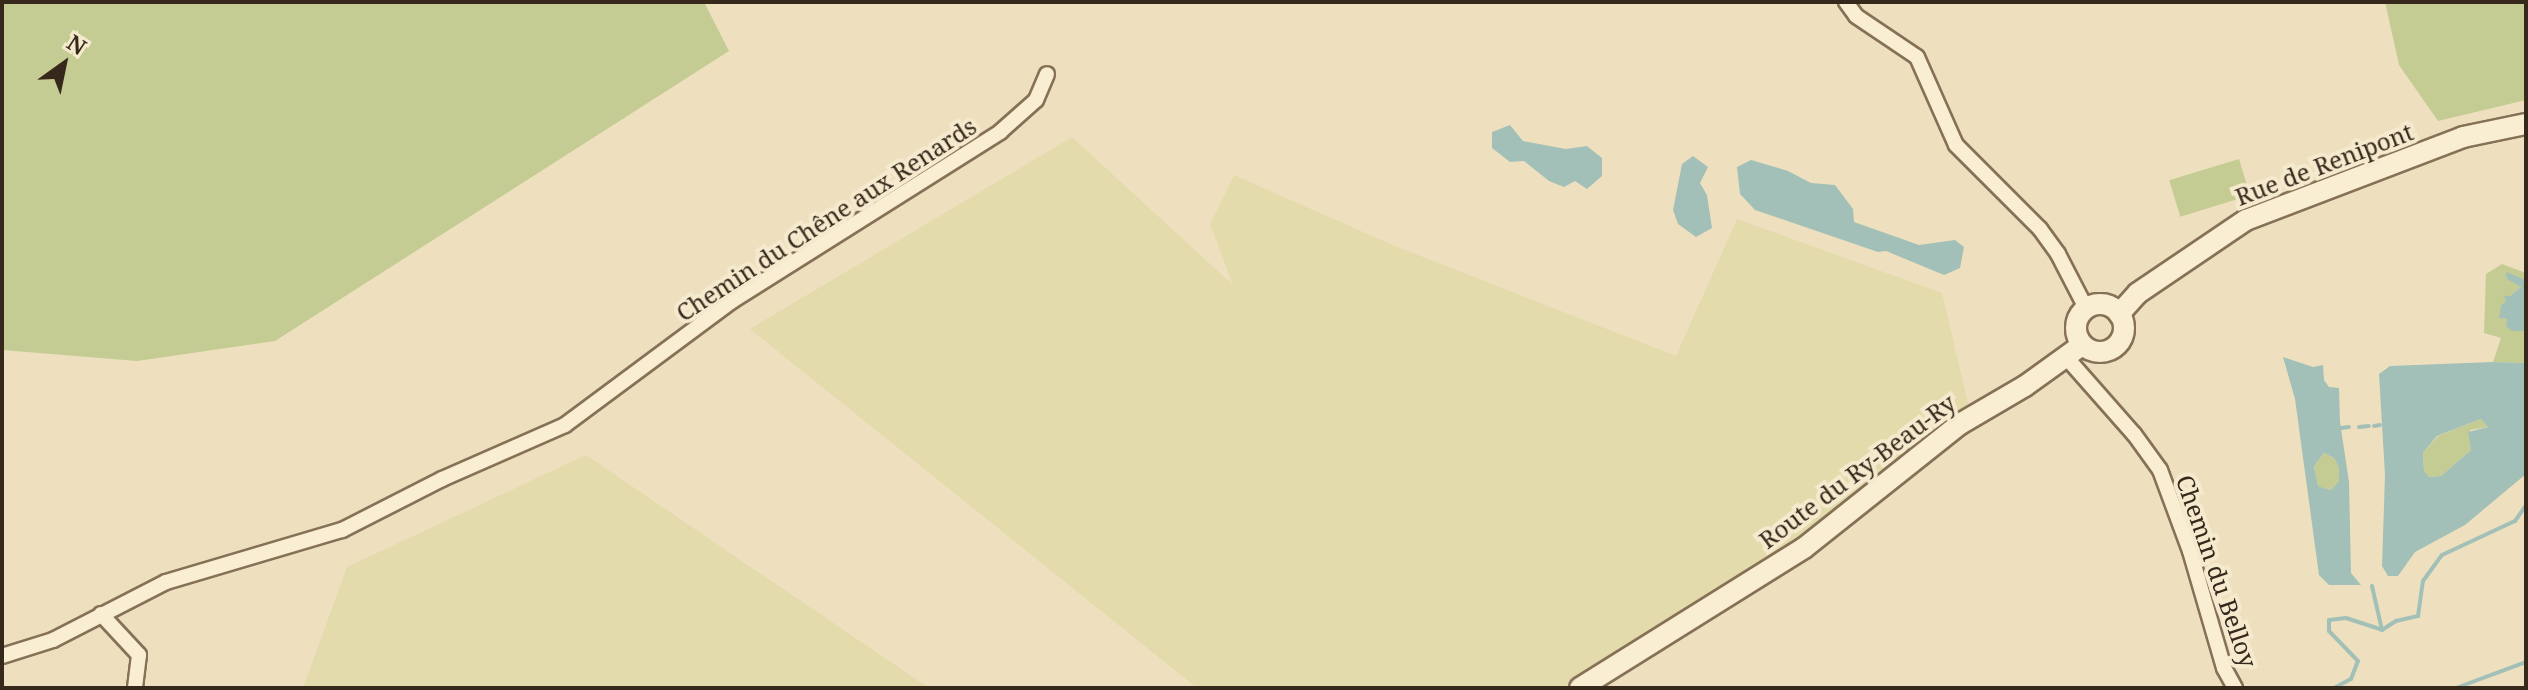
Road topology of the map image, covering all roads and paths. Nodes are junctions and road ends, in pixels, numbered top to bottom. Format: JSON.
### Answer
{"nodes":[{"id":1,"x":1846,"y":2,"type":"edge"},
{"id":2,"x":1047,"y":74,"type":"dead end"},
{"id":3,"x":2526,"y":124,"type":"edge"},
{"id":4,"x":2086,"y":308,"type":"junction"},
{"id":5,"x":2119,"y":314,"type":"junction"},
{"id":6,"x":2074,"y":351,"type":"junction"},
{"id":7,"x":101,"y":614,"type":"junction"},
{"id":8,"x":2,"y":656,"type":"edge"},
{"id":9,"x":135,"y":688,"type":"edge"},
{"id":10,"x":1580,"y":688,"type":"edge"},
{"id":11,"x":2235,"y":688,"type":"edge"}],
"edges":[{"from":1,"to":4,"type":"street"},
{"from":2,"to":7,"type":"street","name":"Chemin du Chêne aux Renards"},
{"from":3,"to":5,"type":"street","name":"Rue de Renipont"},
{"from":4,"to":5,"type":"street"},
{"from":4,"to":6,"type":"street"},
{"from":5,"to":6,"type":"street"},
{"from":6,"to":10,"type":"street","name":"Route du Ry-Beau-Ry"},
{"from":6,"to":11,"type":"street","name":"Chemin du Belloy"},
{"from":7,"to":8,"type":"street","name":"Chemin du Chêne aux Renards"},
{"from":7,"to":9,"type":"street"}]}
